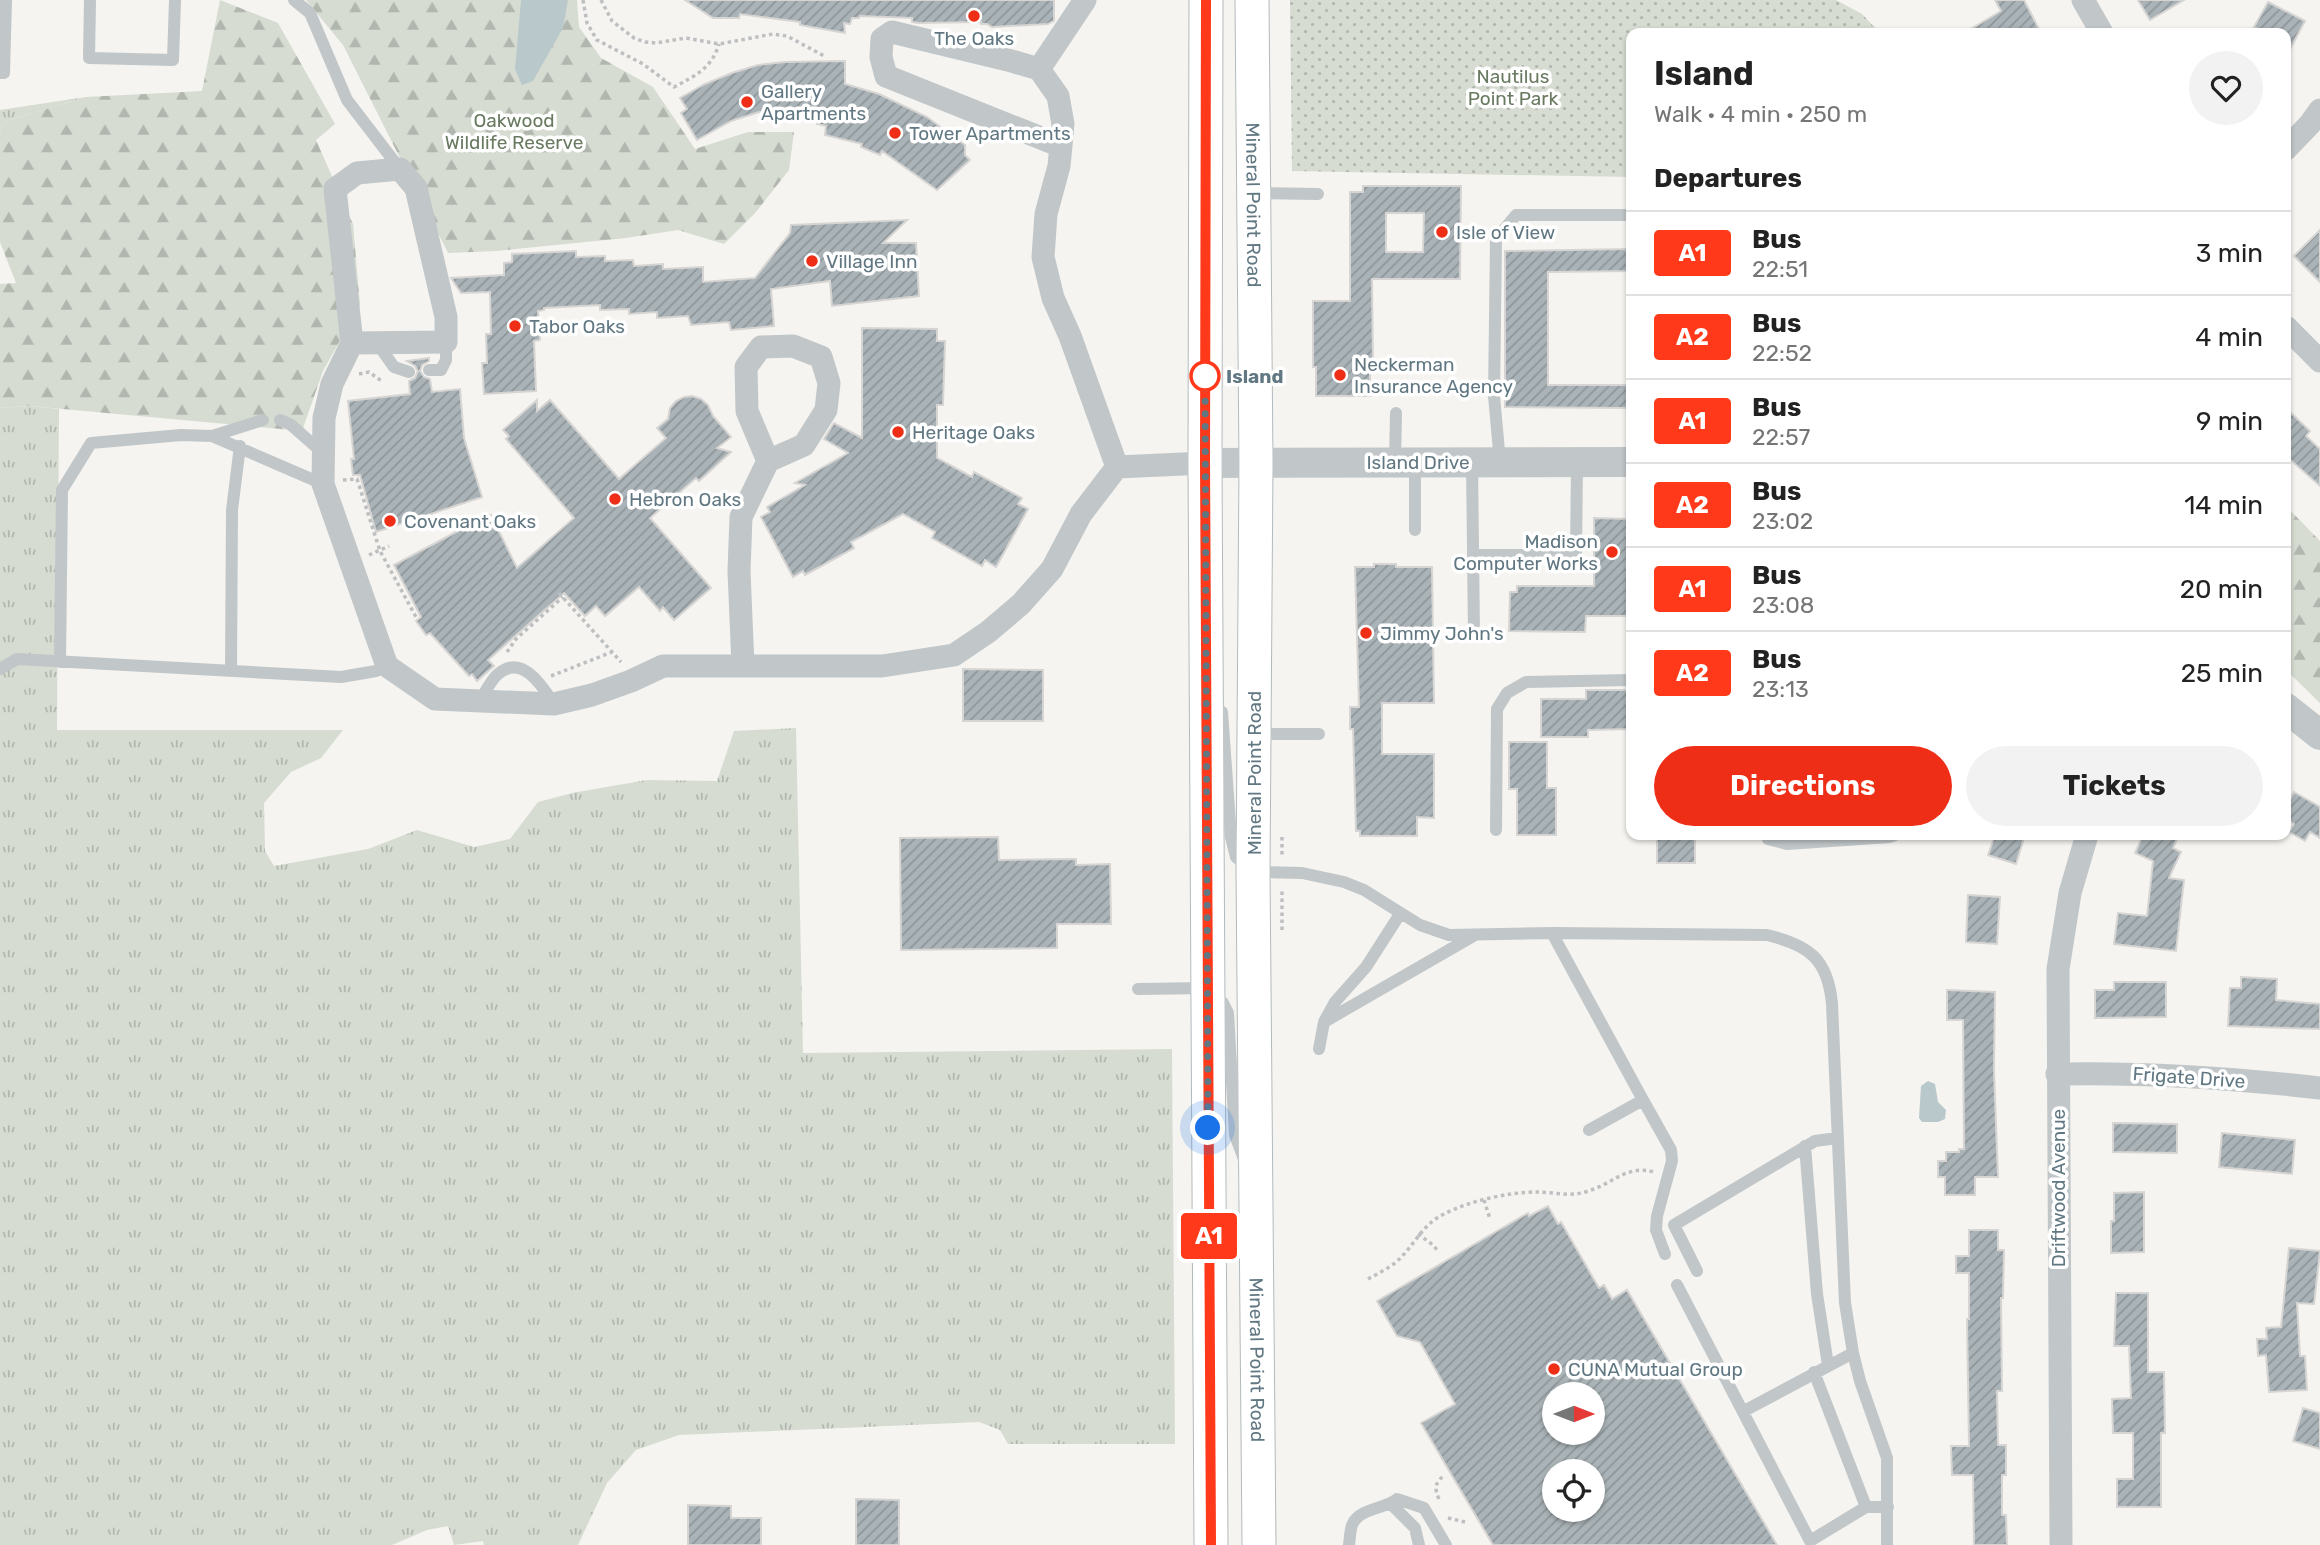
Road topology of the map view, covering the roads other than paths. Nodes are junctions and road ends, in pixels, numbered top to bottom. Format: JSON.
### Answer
{"nodes":[{"id":1,"x":90,"y":0,"type":"edge"},
{"id":2,"x":175,"y":0,"type":"edge"},
{"id":3,"x":294,"y":0,"type":"edge"},
{"id":4,"x":1085,"y":0,"type":"edge"},
{"id":5,"x":1206,"y":0,"type":"edge"},
{"id":6,"x":1252,"y":0,"type":"edge"},
{"id":7,"x":2083,"y":0,"type":"edge"},
{"id":8,"x":4,"y":8,"type":"edge"},
{"id":9,"x":2099,"y":28,"type":"edge"},
{"id":10,"x":1039,"y":69,"type":"junction"},
{"id":11,"x":0,"y":73,"type":"edge"},
{"id":12,"x":2320,"y":110,"type":"edge"},
{"id":13,"x":2291,"y":144,"type":"edge"},
{"id":14,"x":1061,"y":146,"type":"junction"},
{"id":15,"x":400,"y":169,"type":"junction"},
{"id":16,"x":1254,"y":193,"type":"junction"},
{"id":17,"x":1318,"y":194,"type":"dead end"},
{"id":18,"x":1626,"y":215,"type":"edge"},
{"id":19,"x":2291,"y":332,"type":"edge"},
{"id":20,"x":446,"y":342,"type":"junction"},
{"id":21,"x":352,"y":343,"type":"junction"},
{"id":22,"x":377,"y":343,"type":"junction"},
{"id":23,"x":2320,"y":361,"type":"edge"},
{"id":24,"x":429,"y":370,"type":"dead end"},
{"id":25,"x":409,"y":372,"type":"dead end"},
{"id":26,"x":1396,"y":413,"type":"dead end"},
{"id":27,"x":263,"y":419,"type":"dead end"},
{"id":28,"x":280,"y":420,"type":"dead end"},
{"id":29,"x":212,"y":436,"type":"junction"},
{"id":30,"x":240,"y":446,"type":"junction"},
{"id":31,"x":323,"y":454,"type":"junction"},
{"id":32,"x":768,"y":461,"type":"junction"},
{"id":33,"x":1486,"y":462,"type":"junction"},
{"id":34,"x":1577,"y":462,"type":"junction"},
{"id":35,"x":1205,"y":463,"type":"junction"},
{"id":36,"x":1256,"y":463,"type":"junction"},
{"id":37,"x":1405,"y":463,"type":"junction"},
{"id":38,"x":1626,"y":463,"type":"edge"},
{"id":39,"x":1117,"y":467,"type":"junction"},
{"id":40,"x":332,"y":481,"type":"junction"},
{"id":41,"x":1415,"y":530,"type":"dead end"},
{"id":42,"x":1473,"y":555,"type":"junction"},
{"id":43,"x":1207,"y":632,"type":"junction"},
{"id":44,"x":1474,"y":635,"type":"dead end"},
{"id":45,"x":60,"y":662,"type":"junction"},
{"id":46,"x":387,"y":666,"type":"junction"},
{"id":47,"x":743,"y":666,"type":"junction"},
{"id":48,"x":0,"y":669,"type":"edge"},
{"id":49,"x":231,"y":670,"type":"junction"},
{"id":50,"x":1626,"y":680,"type":"edge"},
{"id":51,"x":479,"y":703,"type":"junction"},
{"id":52,"x":554,"y":704,"type":"junction"},
{"id":53,"x":2291,"y":712,"type":"edge"},
{"id":54,"x":1254,"y":734,"type":"junction"},
{"id":55,"x":1319,"y":734,"type":"dead end"},
{"id":56,"x":2320,"y":735,"type":"edge"},
{"id":57,"x":1496,"y":830,"type":"dead end"},
{"id":58,"x":1772,"y":840,"type":"edge"},
{"id":59,"x":1846,"y":840,"type":"edge"},
{"id":60,"x":2086,"y":840,"type":"edge"},
{"id":61,"x":1254,"y":872,"type":"junction"},
{"id":62,"x":1399,"y":914,"type":"junction"},
{"id":63,"x":1477,"y":933,"type":"junction"},
{"id":64,"x":1552,"y":933,"type":"junction"},
{"id":65,"x":1207,"y":988,"type":"junction"},
{"id":66,"x":1138,"y":989,"type":"dead end"},
{"id":67,"x":1324,"y":1022,"type":"junction"},
{"id":68,"x":1319,"y":1049,"type":"dead end"},
{"id":69,"x":2057,"y":1074,"type":"junction"},
{"id":70,"x":2320,"y":1088,"type":"edge"},
{"id":71,"x":1643,"y":1100,"type":"junction"},
{"id":72,"x":1589,"y":1130,"type":"dead end"},
{"id":73,"x":1837,"y":1138,"type":"junction"},
{"id":74,"x":1805,"y":1146,"type":"junction"},
{"id":75,"x":1257,"y":1195,"type":"junction"},
{"id":76,"x":1665,"y":1254,"type":"dead end"},
{"id":77,"x":1697,"y":1271,"type":"dead end"},
{"id":78,"x":1677,"y":1285,"type":"dead end"},
{"id":79,"x":1853,"y":1353,"type":"junction"},
{"id":80,"x":1828,"y":1365,"type":"junction"},
{"id":81,"x":1814,"y":1372,"type":"junction"},
{"id":82,"x":1744,"y":1411,"type":"junction"},
{"id":83,"x":1391,"y":1504,"type":"junction"},
{"id":84,"x":1866,"y":1507,"type":"junction"},
{"id":85,"x":1888,"y":1507,"type":"junction"},
{"id":86,"x":1438,"y":1529,"type":"junction"},
{"id":87,"x":1418,"y":1540,"type":"edge"},
{"id":88,"x":1211,"y":1545,"type":"edge"},
{"id":89,"x":1259,"y":1545,"type":"edge"},
{"id":90,"x":1349,"y":1545,"type":"edge"},
{"id":91,"x":1446,"y":1545,"type":"edge"},
{"id":92,"x":1886,"y":1545,"type":"edge"},
{"id":93,"x":2061,"y":1545,"type":"edge"}],
"edges":[{"from":1,"to":2,"type":"lane"},
{"from":3,"to":15,"type":"lane"},
{"from":4,"to":10,"type":"street"},
{"from":5,"to":35,"type":"main road"},
{"from":6,"to":16,"type":"main road","name":"Mineral Point Road"},
{"from":7,"to":9,"type":"street"},
{"from":8,"to":11,"type":"lane"},
{"from":10,"to":14,"type":"street"},
{"from":10,"to":14,"type":"street"},
{"from":12,"to":13,"type":"street"},
{"from":14,"to":39,"type":"street"},
{"from":15,"to":20,"type":"street"},
{"from":15,"to":21,"type":"street"},
{"from":16,"to":17,"type":"lane"},
{"from":16,"to":36,"type":"main road","name":"Mineral Point Road"},
{"from":18,"to":33,"type":"lane"},
{"from":19,"to":23,"type":"street"},
{"from":20,"to":22,"type":"street"},
{"from":20,"to":24,"type":"lane"},
{"from":21,"to":22,"type":"street"},
{"from":21,"to":31,"type":"street"},
{"from":22,"to":25,"type":"lane"},
{"from":26,"to":37,"type":"lane"},
{"from":27,"to":29,"type":"lane"},
{"from":28,"to":31,"type":"lane"},
{"from":29,"to":30,"type":"lane"},
{"from":29,"to":45,"type":"lane"},
{"from":30,"to":40,"type":"lane"},
{"from":30,"to":49,"type":"lane"},
{"from":31,"to":40,"type":"street"},
{"from":32,"to":32,"type":"street"},
{"from":32,"to":47,"type":"street"},
{"from":33,"to":34,"type":"street","name":"Island Drive"},
{"from":33,"to":37,"type":"street","name":"Island Drive"},
{"from":33,"to":42,"type":"lane"},
{"from":34,"to":38,"type":"street","name":"Island Drive"},
{"from":34,"to":42,"type":"lane"},
{"from":35,"to":36,"type":"street","name":"Island Drive"},
{"from":35,"to":39,"type":"street"},
{"from":35,"to":43,"type":"main road"},
{"from":36,"to":37,"type":"street","name":"Island Drive"},
{"from":36,"to":54,"type":"main road","name":"Mineral Point Road"},
{"from":37,"to":41,"type":"lane"},
{"from":39,"to":47,"type":"street"},
{"from":40,"to":46,"type":"street"},
{"from":42,"to":44,"type":"lane"},
{"from":43,"to":61,"type":"lane"},
{"from":43,"to":65,"type":"main road"},
{"from":45,"to":48,"type":"lane"},
{"from":45,"to":49,"type":"lane"},
{"from":46,"to":49,"type":"lane"},
{"from":46,"to":51,"type":"street"},
{"from":47,"to":52,"type":"street"},
{"from":50,"to":57,"type":"lane"},
{"from":51,"to":52,"type":"street"},
{"from":51,"to":52,"type":"lane"},
{"from":53,"to":56,"type":"street"},
{"from":54,"to":55,"type":"lane"},
{"from":54,"to":61,"type":"main road","name":"Mineral Point Road"},
{"from":58,"to":59,"type":"lane"},
{"from":60,"to":69,"type":"street","name":"Driftwood Avenue"},
{"from":61,"to":62,"type":"lane"},
{"from":61,"to":75,"type":"main road","name":"Mineral Point Road"},
{"from":62,"to":63,"type":"lane"},
{"from":62,"to":67,"type":"lane"},
{"from":63,"to":64,"type":"lane"},
{"from":63,"to":67,"type":"lane"},
{"from":64,"to":71,"type":"lane"},
{"from":64,"to":73,"type":"lane"},
{"from":65,"to":66,"type":"lane"},
{"from":65,"to":75,"type":"lane"},
{"from":65,"to":88,"type":"main road"},
{"from":67,"to":68,"type":"lane"},
{"from":69,"to":70,"type":"street","name":"Frigate Drive"},
{"from":69,"to":93,"type":"street","name":"Driftwood Avenue"},
{"from":71,"to":72,"type":"lane"},
{"from":71,"to":76,"type":"lane"},
{"from":73,"to":74,"type":"lane"},
{"from":73,"to":79,"type":"lane"},
{"from":74,"to":77,"type":"lane"},
{"from":74,"to":80,"type":"lane"},
{"from":75,"to":89,"type":"main road","name":"Mineral Point Road"},
{"from":78,"to":82,"type":"lane"},
{"from":79,"to":80,"type":"lane"},
{"from":79,"to":85,"type":"lane"},
{"from":80,"to":81,"type":"lane"},
{"from":81,"to":82,"type":"lane"},
{"from":81,"to":84,"type":"lane"},
{"from":82,"to":84,"type":"lane"},
{"from":83,"to":86,"type":"lane"},
{"from":83,"to":87,"type":"lane"},
{"from":83,"to":90,"type":"lane"},
{"from":84,"to":85,"type":"lane"},
{"from":85,"to":92,"type":"lane"},
{"from":86,"to":87,"type":"lane"},
{"from":86,"to":91,"type":"lane"}]}
